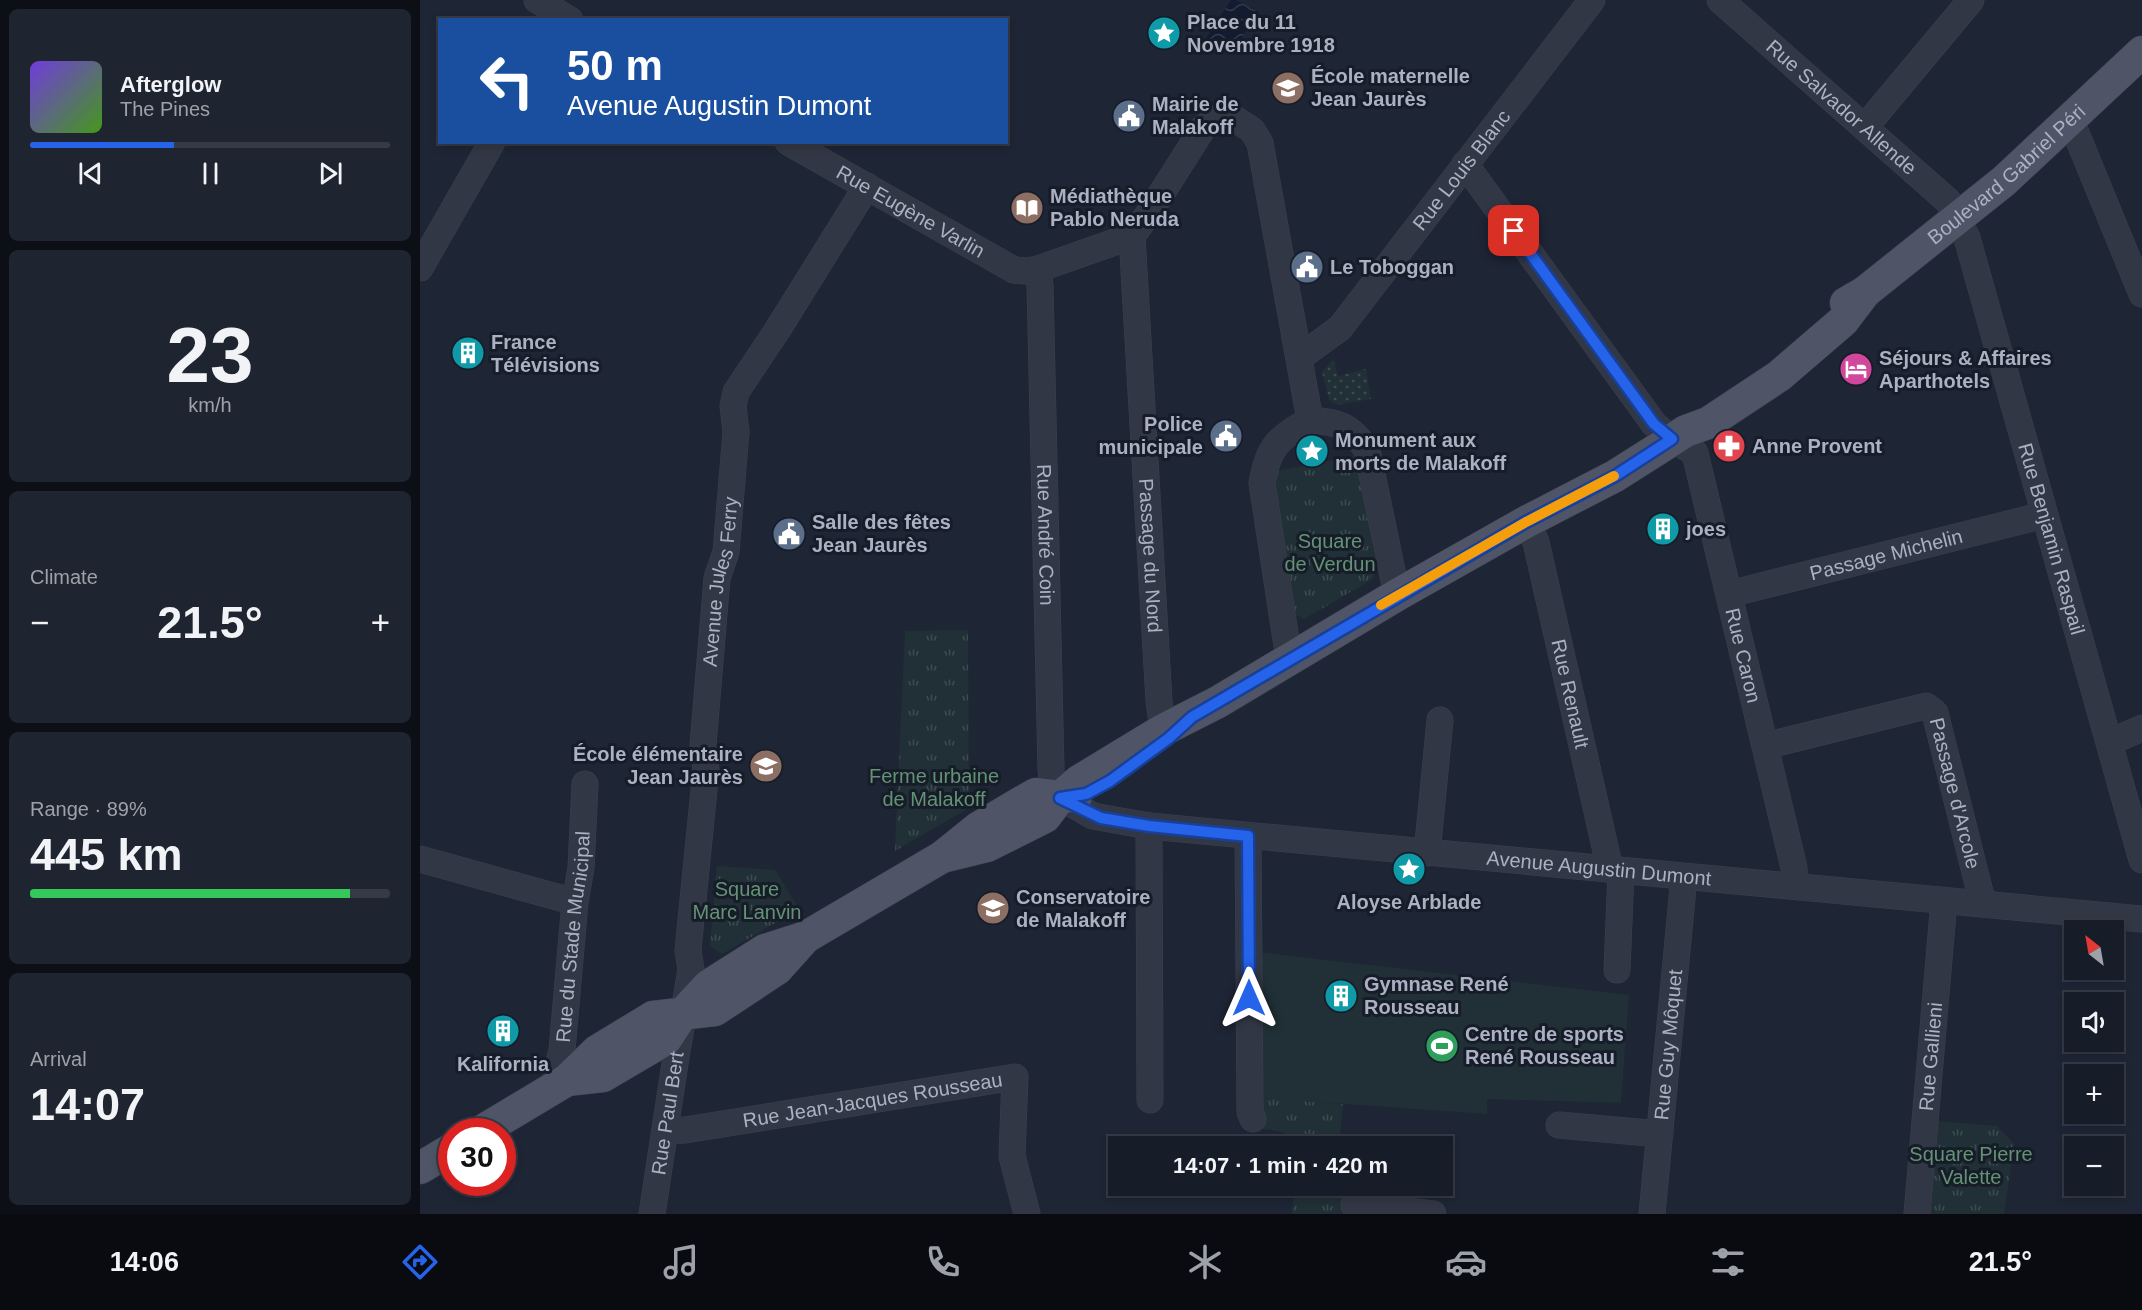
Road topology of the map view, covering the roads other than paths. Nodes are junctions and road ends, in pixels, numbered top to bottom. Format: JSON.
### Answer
{"nodes":[{"id":1,"x":537,"y":0,"type":"edge"},
{"id":2,"x":1592,"y":0,"type":"edge"},
{"id":3,"x":1720,"y":0,"type":"edge"},
{"id":4,"x":1971,"y":0,"type":"edge"},
{"id":5,"x":567,"y":14,"type":"edge"},
{"id":6,"x":2142,"y":52,"type":"edge"},
{"id":7,"x":2071,"y":120,"type":"junction"},
{"id":8,"x":1865,"y":127,"type":"junction"},
{"id":9,"x":491,"y":144,"type":"edge"},
{"id":10,"x":792,"y":144,"type":"edge"},
{"id":11,"x":1465,"y":164,"type":"junction"},
{"id":12,"x":867,"y":186,"type":"junction"},
{"id":13,"x":1958,"y":219,"type":"junction"},
{"id":14,"x":1132,"y":236,"type":"junction"},
{"id":15,"x":420,"y":268,"type":"edge"},
{"id":16,"x":1038,"y":269,"type":"junction"},
{"id":17,"x":2142,"y":294,"type":"edge"},
{"id":18,"x":1299,"y":358,"type":"junction"},
{"id":19,"x":1310,"y":420,"type":"junction"},
{"id":20,"x":1679,"y":435,"type":"junction"},
{"id":21,"x":2044,"y":515,"type":"junction"},
{"id":22,"x":1526,"y":522,"type":"junction"},
{"id":23,"x":1729,"y":594,"type":"junction"},
{"id":24,"x":1397,"y":596,"type":"junction"},
{"id":25,"x":1289,"y":659,"type":"junction"},
{"id":26,"x":1192,"y":717,"type":"junction"},
{"id":27,"x":1440,"y":720,"type":"dead end"},
{"id":28,"x":2142,"y":728,"type":"edge"},
{"id":29,"x":1163,"y":730,"type":"junction"},
{"id":30,"x":2110,"y":742,"type":"junction"},
{"id":31,"x":1765,"y":746,"type":"junction"},
{"id":32,"x":585,"y":784,"type":"dead end"},
{"id":33,"x":1060,"y":798,"type":"junction"},
{"id":34,"x":1149,"y":826,"type":"junction"},
{"id":35,"x":1248,"y":836,"type":"junction"},
{"id":36,"x":2140,"y":845,"type":"edge"},
{"id":37,"x":1427,"y":853,"type":"junction"},
{"id":38,"x":420,"y":859,"type":"edge"},
{"id":39,"x":1615,"y":870,"type":"junction"},
{"id":40,"x":1684,"y":877,"type":"junction"},
{"id":41,"x":1795,"y":886,"type":"junction"},
{"id":42,"x":1944,"y":901,"type":"junction"},
{"id":43,"x":575,"y":902,"type":"junction"},
{"id":44,"x":1983,"y":904,"type":"junction"},
{"id":45,"x":2142,"y":919,"type":"edge"},
{"id":46,"x":1617,"y":970,"type":"dead end"},
{"id":47,"x":683,"y":1013,"type":"junction"},
{"id":48,"x":560,"y":1084,"type":"junction"},
{"id":49,"x":1150,"y":1100,"type":"dead end"},
{"id":50,"x":504,"y":1118,"type":"edge"},
{"id":51,"x":1253,"y":1119,"type":"dead end"},
{"id":52,"x":1559,"y":1125,"type":"dead end"},
{"id":53,"x":665,"y":1131,"type":"junction"},
{"id":54,"x":1660,"y":1134,"type":"junction"},
{"id":55,"x":438,"y":1157,"type":"edge"},
{"id":56,"x":420,"y":1168,"type":"edge"},
{"id":57,"x":1354,"y":1205,"type":"dead end"},
{"id":58,"x":652,"y":1214,"type":"edge"},
{"id":59,"x":1027,"y":1214,"type":"edge"},
{"id":60,"x":1433,"y":1214,"type":"edge"},
{"id":61,"x":1652,"y":1214,"type":"edge"},
{"id":62,"x":1917,"y":1214,"type":"edge"}],
"edges":[{"from":1,"to":5,"type":"street"},
{"from":2,"to":11,"type":"street","name":"Rue Louis Blanc"},
{"from":3,"to":8,"type":"street","name":"Rue Salvador Allende"},
{"from":4,"to":8,"type":"street"},
{"from":6,"to":7,"type":"main road","name":"Boulevard Gabriel Péri"},
{"from":7,"to":13,"type":"main road","name":"Boulevard Gabriel Péri"},
{"from":7,"to":17,"type":"street"},
{"from":8,"to":13,"type":"street","name":"Rue Salvador Allende"},
{"from":9,"to":15,"type":"street"},
{"from":10,"to":12,"type":"street","name":"Rue Eugène Varlin"},
{"from":11,"to":18,"type":"street","name":"Rue Louis Blanc"},
{"from":11,"to":20,"type":"street","name":"Rue Caron"},
{"from":12,"to":16,"type":"street","name":"Rue Eugène Varlin"},
{"from":12,"to":47,"type":"street","name":"Avenue Jules Ferry"},
{"from":13,"to":20,"type":"main road","name":"Boulevard Gabriel Péri"},
{"from":13,"to":21,"type":"street","name":"Rue Benjamin Raspail"},
{"from":14,"to":16,"type":"street"},
{"from":14,"to":18,"type":"street"},
{"from":14,"to":29,"type":"street","name":"Passage du Nord"},
{"from":16,"to":33,"type":"street","name":"Rue André Coin"},
{"from":18,"to":19,"type":"street"},
{"from":19,"to":24,"type":"street"},
{"from":19,"to":25,"type":"street"},
{"from":20,"to":22,"type":"main road","name":"Boulevard Gabriel Péri"},
{"from":20,"to":23,"type":"street","name":"Rue Caron"},
{"from":21,"to":23,"type":"street","name":"Passage Michelin"},
{"from":21,"to":30,"type":"street","name":"Rue Benjamin Raspail"},
{"from":22,"to":24,"type":"main road","name":"Boulevard Gabriel Péri"},
{"from":22,"to":39,"type":"street","name":"Rue Renault"},
{"from":23,"to":31,"type":"street","name":"Rue Caron"},
{"from":24,"to":25,"type":"main road","name":"Boulevard Gabriel Péri"},
{"from":25,"to":26,"type":"main road","name":"Boulevard Gabriel Péri"},
{"from":26,"to":29,"type":"main road","name":"Boulevard Gabriel Péri"},
{"from":26,"to":33,"type":"main road"},
{"from":27,"to":37,"type":"street"},
{"from":28,"to":30,"type":"street"},
{"from":29,"to":33,"type":"main road","name":"Boulevard Gabriel Péri"},
{"from":30,"to":36,"type":"street","name":"Rue Benjamin Raspail"},
{"from":31,"to":41,"type":"street","name":"Rue Caron"},
{"from":31,"to":44,"type":"street","name":"Passage d'Arcole"},
{"from":32,"to":43,"type":"street","name":"Rue du Stade Municipal"},
{"from":33,"to":34,"type":"street","name":"Avenue Augustin Dumont"},
{"from":33,"to":47,"type":"main road"},
{"from":34,"to":35,"type":"street","name":"Avenue Augustin Dumont"},
{"from":34,"to":49,"type":"street"},
{"from":35,"to":37,"type":"street","name":"Avenue Augustin Dumont"},
{"from":35,"to":51,"type":"street"},
{"from":37,"to":39,"type":"street","name":"Avenue Augustin Dumont"},
{"from":38,"to":43,"type":"street"},
{"from":39,"to":40,"type":"street","name":"Avenue Augustin Dumont"},
{"from":39,"to":46,"type":"street","name":"Rue Renault"},
{"from":40,"to":41,"type":"street","name":"Avenue Augustin Dumont"},
{"from":40,"to":54,"type":"street","name":"Rue Guy Môquet"},
{"from":41,"to":42,"type":"street","name":"Avenue Augustin Dumont"},
{"from":42,"to":44,"type":"street","name":"Avenue Augustin Dumont"},
{"from":42,"to":62,"type":"street","name":"Rue Gallieni"},
{"from":43,"to":48,"type":"street","name":"Rue du Stade Municipal"},
{"from":44,"to":45,"type":"street","name":"Avenue Augustin Dumont"},
{"from":47,"to":48,"type":"main road"},
{"from":47,"to":53,"type":"street","name":"Rue Paul Bert"},
{"from":48,"to":50,"type":"main road"},
{"from":52,"to":54,"type":"street"},
{"from":53,"to":58,"type":"street","name":"Rue Paul Bert"},
{"from":53,"to":59,"type":"street","name":"Rue Jean-Jacques Rousseau"},
{"from":54,"to":61,"type":"street","name":"Rue Guy Môquet"},
{"from":55,"to":56,"type":"main road"},
{"from":57,"to":60,"type":"street"}]}
